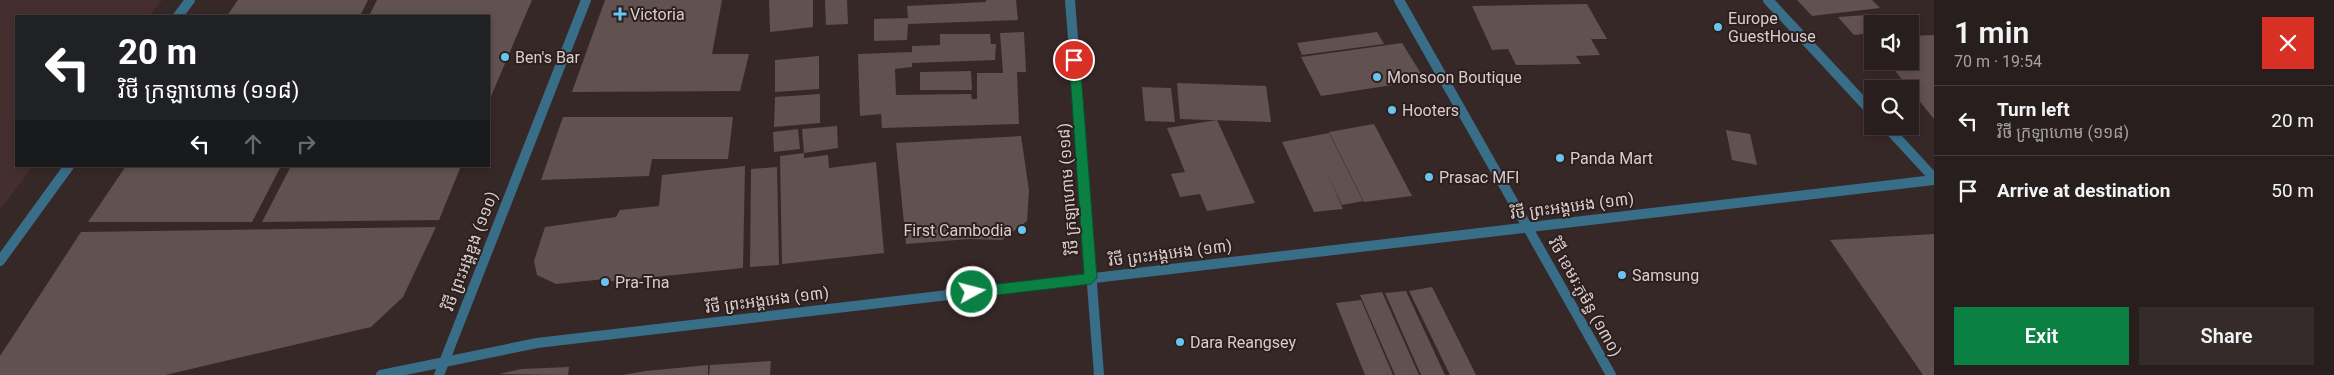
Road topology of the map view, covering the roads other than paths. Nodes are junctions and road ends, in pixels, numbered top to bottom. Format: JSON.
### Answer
{"nodes":[{"id":1,"x":190,"y":0,"type":"edge"},
{"id":2,"x":586,"y":0,"type":"edge"},
{"id":3,"x":1070,"y":0,"type":"edge"},
{"id":4,"x":1399,"y":0,"type":"edge"},
{"id":5,"x":1768,"y":0,"type":"edge"},
{"id":6,"x":179,"y":15,"type":"edge"},
{"id":7,"x":1864,"y":103,"type":"edge"},
{"id":8,"x":1894,"y":135,"type":"edge"},
{"id":9,"x":68,"y":167,"type":"edge"},
{"id":10,"x":1934,"y":179,"type":"edge"},
{"id":11,"x":1528,"y":228,"type":"junction"},
{"id":12,"x":0,"y":261,"type":"edge"},
{"id":13,"x":1091,"y":278,"type":"junction"},
{"id":14,"x":445,"y":361,"type":"junction"},
{"id":15,"x":381,"y":375,"type":"edge"},
{"id":16,"x":439,"y":375,"type":"edge"},
{"id":17,"x":1099,"y":375,"type":"edge"},
{"id":18,"x":1610,"y":375,"type":"edge"}],
"edges":[{"from":1,"to":6,"type":"street"},
{"from":2,"to":14,"type":"street","name":"វិថី ព្រះអង្គឌួង (១១០)"},
{"from":3,"to":13,"type":"street","name":"វិថី ក្រឡាហោម (១១៨)"},
{"from":4,"to":11,"type":"street","name":"វិថី ខេមរៈភូមិន្ធ (១៣០)"},
{"from":5,"to":7,"type":"street"},
{"from":8,"to":10,"type":"street"},
{"from":9,"to":12,"type":"street"},
{"from":10,"to":11,"type":"street","name":"វិថី ព្រះអង្គអេង (១៣)"},
{"from":11,"to":13,"type":"street","name":"វិថី ព្រះអង្គអេង (១៣)"},
{"from":11,"to":18,"type":"street","name":"វិថី ខេមរៈភូមិន្ធ (១៣០)"},
{"from":13,"to":14,"type":"street","name":"វិថី ព្រះអង្គអេង (១៣)"},
{"from":13,"to":17,"type":"street","name":"វិថី ក្រឡាហោម (១១៨)"},
{"from":14,"to":15,"type":"street","name":"វិថី ព្រះអង្គអេង (១៣)"},
{"from":14,"to":16,"type":"street","name":"វិថី ព្រះអង្គឌួង (១១០)"}]}
